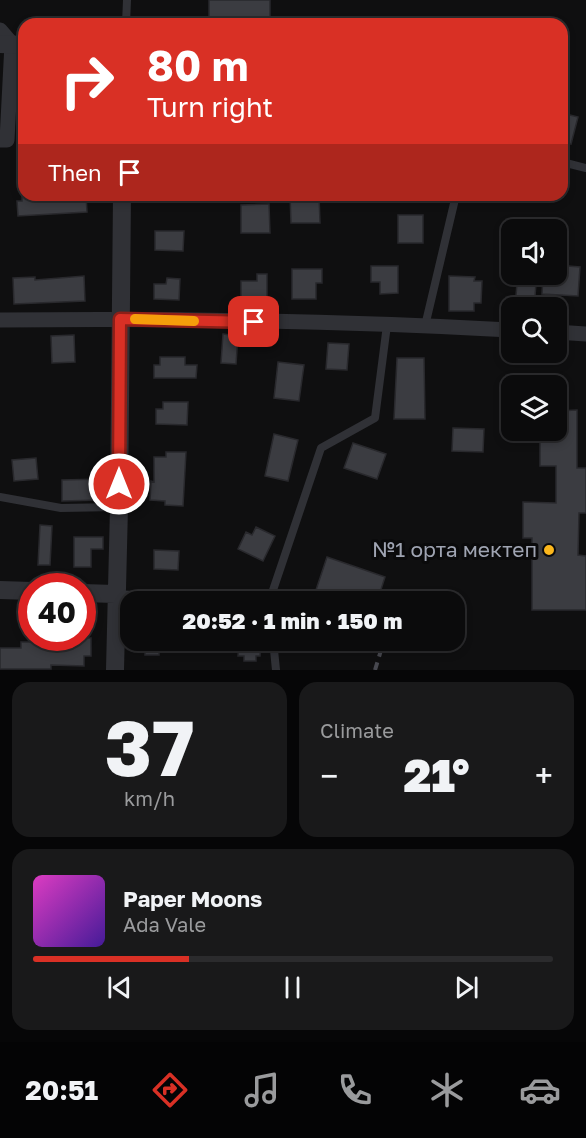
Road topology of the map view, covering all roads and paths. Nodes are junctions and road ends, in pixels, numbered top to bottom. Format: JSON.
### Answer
{"nodes":[{"id":1,"x":128,"y":0,"type":"edge"},
{"id":2,"x":126,"y":18,"type":"edge"},
{"id":3,"x":0,"y":30,"type":"edge"},
{"id":4,"x":12,"y":45,"type":"edge"},
{"id":5,"x":0,"y":140,"type":"edge"},
{"id":6,"x":568,"y":164,"type":"edge"},
{"id":7,"x":586,"y":168,"type":"edge"},
{"id":8,"x":122,"y":201,"type":"edge"},
{"id":9,"x":455,"y":201,"type":"edge"},
{"id":10,"x":120,"y":319,"type":"junction"},
{"id":11,"x":0,"y":320,"type":"edge"},
{"id":12,"x":387,"y":325,"type":"junction"},
{"id":13,"x":425,"y":326,"type":"junction"},
{"id":14,"x":501,"y":329,"type":"edge"},
{"id":15,"x":567,"y":333,"type":"edge"},
{"id":16,"x":586,"y":334,"type":"edge"},
{"id":17,"x":0,"y":497,"type":"edge"},
{"id":18,"x":119,"y":507,"type":"junction"},
{"id":19,"x":0,"y":590,"type":"edge"},
{"id":20,"x":18,"y":591,"type":"edge"},
{"id":21,"x":273,"y":591,"type":"edge"},
{"id":22,"x":96,"y":593,"type":"edge"},
{"id":23,"x":115,"y":594,"type":"junction"},
{"id":24,"x":120,"y":594,"type":"edge"},
{"id":25,"x":274,"y":651,"type":"edge"},
{"id":26,"x":115,"y":670,"type":"edge"},
{"id":27,"x":276,"y":670,"type":"edge"}],
"edges":[{"from":1,"to":2,"type":"lane"},
{"from":3,"to":4,"type":"street"},
{"from":4,"to":5,"type":"street"},
{"from":6,"to":7,"type":"lane"},
{"from":8,"to":10,"type":"street"},
{"from":9,"to":13,"type":"lane"},
{"from":10,"to":11,"type":"street"},
{"from":10,"to":12,"type":"street"},
{"from":10,"to":18,"type":"street"},
{"from":12,"to":13,"type":"street"},
{"from":12,"to":21,"type":"lane"},
{"from":13,"to":14,"type":"street"},
{"from":15,"to":16,"type":"street"},
{"from":17,"to":18,"type":"lane"},
{"from":18,"to":23,"type":"street"},
{"from":19,"to":20,"type":"street"},
{"from":22,"to":23,"type":"street"},
{"from":23,"to":24,"type":"lane"},
{"from":23,"to":26,"type":"street"},
{"from":25,"to":27,"type":"lane"}]}
